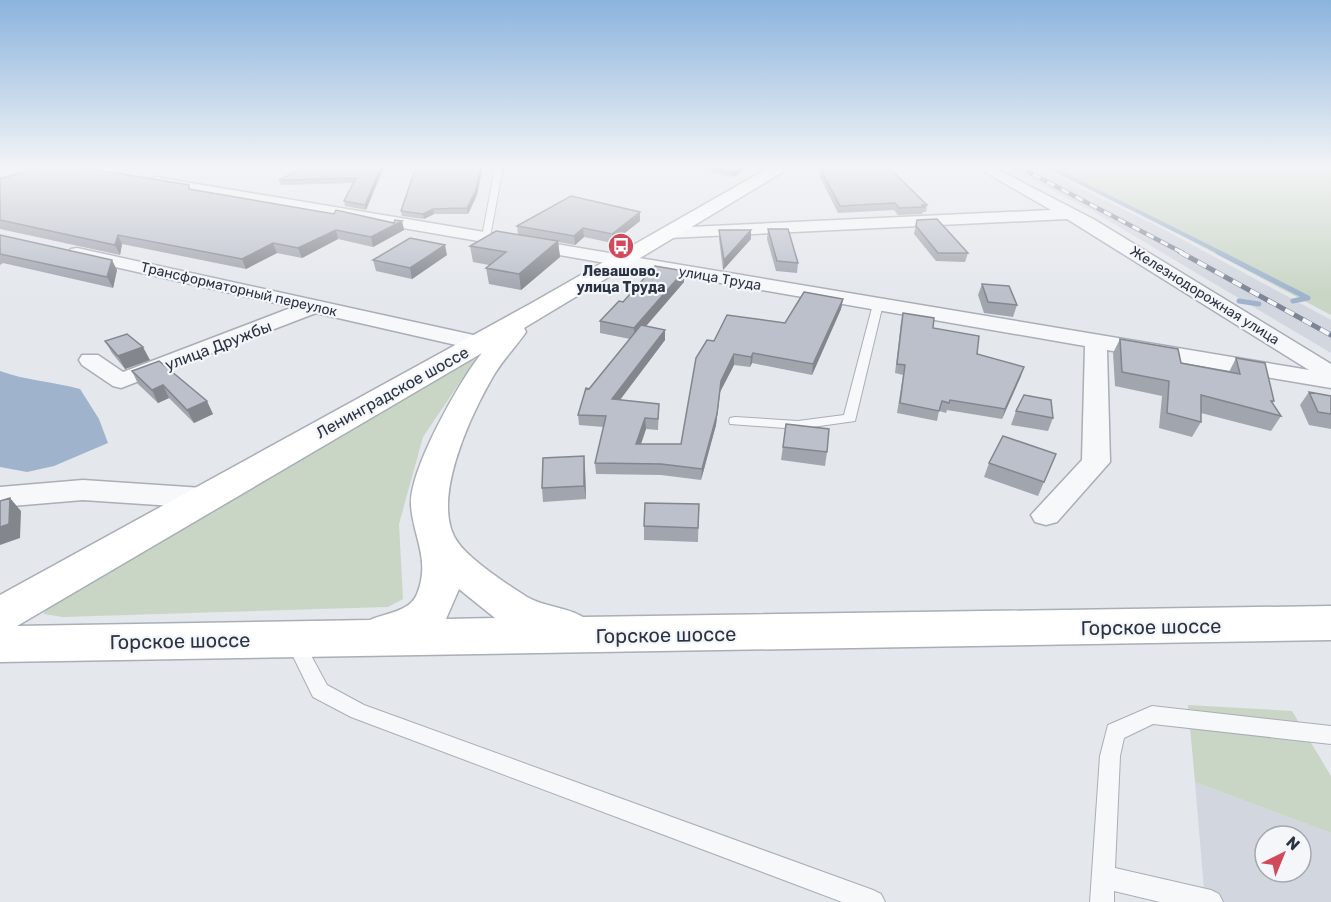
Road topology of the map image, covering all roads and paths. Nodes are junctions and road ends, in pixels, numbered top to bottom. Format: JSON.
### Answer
{"nodes":[{"id":1,"x":322,"y":209,"type":"edge"},
{"id":2,"x":491,"y":209,"type":"edge"},
{"id":3,"x":709,"y":209,"type":"edge"},
{"id":4,"x":1061,"y":209,"type":"edge"},
{"id":5,"x":1070,"y":214,"type":"junction"},
{"id":6,"x":669,"y":232,"type":"junction"},
{"id":7,"x":486,"y":237,"type":"junction"},
{"id":8,"x":58,"y":249,"type":"edge"},
{"id":9,"x":622,"y":260,"type":"junction"},
{"id":10,"x":878,"y":304,"type":"junction"},
{"id":11,"x":315,"y":306,"type":"junction"},
{"id":12,"x":539,"y":309,"type":"junction"},
{"id":13,"x":1096,"y":341,"type":"junction"},
{"id":14,"x":478,"y":343,"type":"junction"},
{"id":15,"x":90,"y":360,"type":"dead end"},
{"id":16,"x":1331,"y":374,"type":"edge"},
{"id":17,"x":1331,"y":381,"type":"edge"},
{"id":18,"x":735,"y":421,"type":"dead end"},
{"id":19,"x":0,"y":497,"type":"edge"},
{"id":20,"x":203,"y":498,"type":"junction"},
{"id":21,"x":1046,"y":515,"type":"dead end"},
{"id":22,"x":442,"y":551,"type":"junction"},
{"id":23,"x":0,"y":615,"type":"edge"},
{"id":24,"x":1331,"y":623,"type":"edge"},
{"id":25,"x":592,"y":637,"type":"junction"},
{"id":26,"x":361,"y":638,"type":"junction"},
{"id":27,"x":293,"y":639,"type":"junction"},
{"id":28,"x":0,"y":644,"type":"edge"},
{"id":29,"x":1331,"y":735,"type":"edge"},
{"id":30,"x":1103,"y":877,"type":"junction"},
{"id":31,"x":873,"y":902,"type":"edge"},
{"id":32,"x":1102,"y":902,"type":"edge"},
{"id":33,"x":1211,"y":902,"type":"edge"}],
"edges":[{"from":1,"to":7,"type":"street","name":"улица Труда"},
{"from":2,"to":7,"type":"lane"},
{"from":3,"to":6,"type":"street","name":"Ленинградское шоссе"},
{"from":4,"to":5,"type":"street","name":"Железнодорожная улица"},
{"from":5,"to":6,"type":"street"},
{"from":5,"to":16,"type":"street","name":"Железнодорожная улица"},
{"from":6,"to":9,"type":"street","name":"Ленинградское шоссе"},
{"from":7,"to":9,"type":"street","name":"улица Труда"},
{"from":8,"to":11,"type":"street","name":"Трансформаторный переулок"},
{"from":9,"to":10,"type":"street","name":"улица Труда"},
{"from":9,"to":12,"type":"street","name":"Ленинградское шоссе"},
{"from":10,"to":13,"type":"street","name":"улица Труда"},
{"from":10,"to":18,"type":"lane"},
{"from":11,"to":14,"type":"street","name":"Трансформаторный переулок"},
{"from":11,"to":15,"type":"street","name":"улица Дружбы"},
{"from":12,"to":14,"type":"street","name":"Ленинградское шоссе"},
{"from":12,"to":22,"type":"street"},
{"from":13,"to":17,"type":"street","name":"улица Труда"},
{"from":13,"to":21,"type":"street"},
{"from":14,"to":20,"type":"street","name":"Ленинградское шоссе"},
{"from":19,"to":20,"type":"street"},
{"from":20,"to":23,"type":"street","name":"Ленинградское шоссе"},
{"from":22,"to":25,"type":"street"},
{"from":22,"to":26,"type":"street"},
{"from":24,"to":25,"type":"street","name":"Горское шоссе"},
{"from":25,"to":26,"type":"street","name":"Горское шоссе"},
{"from":26,"to":27,"type":"street","name":"Горское шоссе"},
{"from":27,"to":28,"type":"street","name":"Горское шоссе"},
{"from":27,"to":31,"type":"lane"},
{"from":29,"to":30,"type":"lane"},
{"from":30,"to":32,"type":"lane"},
{"from":30,"to":33,"type":"lane"}]}
